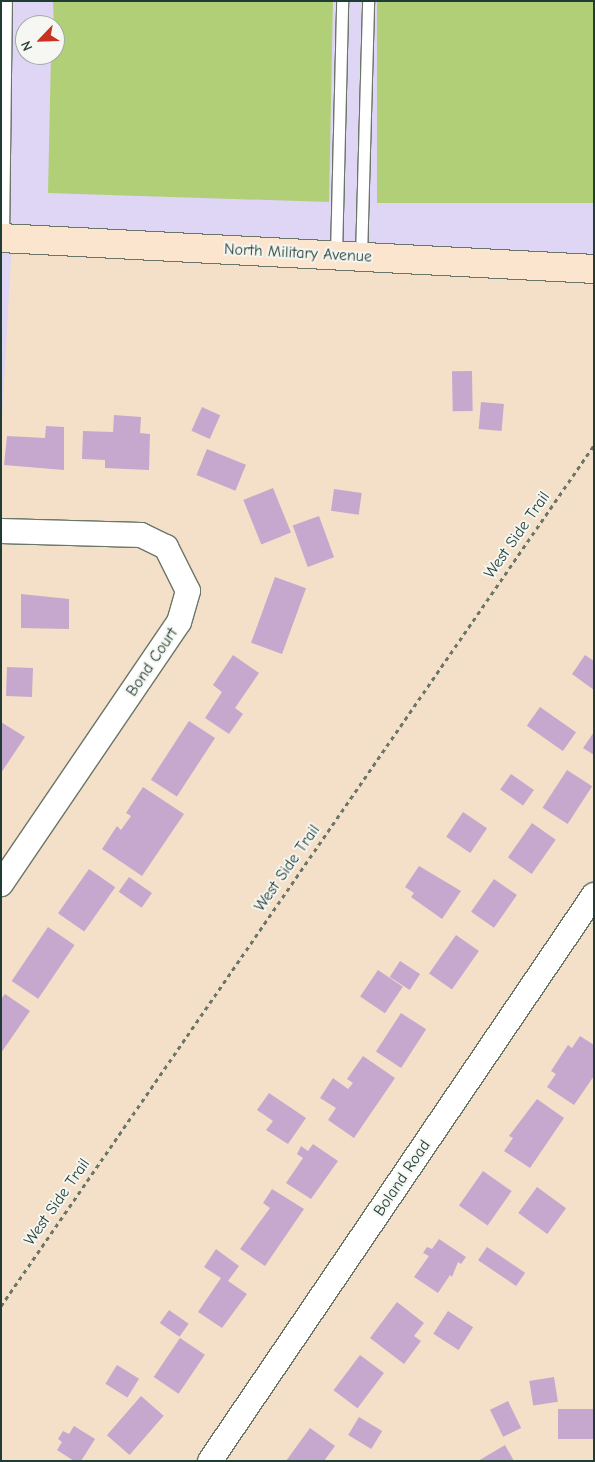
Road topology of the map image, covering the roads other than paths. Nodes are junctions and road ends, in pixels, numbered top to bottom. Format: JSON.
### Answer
{"nodes":[{"id":1,"x":6,"y":1,"type":"edge"},
{"id":2,"x":342,"y":1,"type":"edge"},
{"id":3,"x":368,"y":1,"type":"edge"},
{"id":4,"x":2,"y":238,"type":"edge"},
{"id":5,"x":349,"y":256,"type":"junction"},
{"id":6,"x":594,"y":269,"type":"edge"},
{"id":7,"x":1,"y":531,"type":"edge"},
{"id":8,"x":1,"y":884,"type":"edge"},
{"id":9,"x":594,"y":895,"type":"edge"},
{"id":10,"x":210,"y":1461,"type":"edge"}],
"edges":[{"from":1,"to":4,"type":"lane"},
{"from":2,"to":5,"type":"lane"},
{"from":3,"to":5,"type":"lane"},
{"from":4,"to":5,"type":"main road","name":"North Military Avenue"},
{"from":5,"to":6,"type":"main road","name":"North Military Avenue"},
{"from":7,"to":8,"type":"street","name":"Bond Court"},
{"from":9,"to":10,"type":"street","name":"Boland Road"}]}
